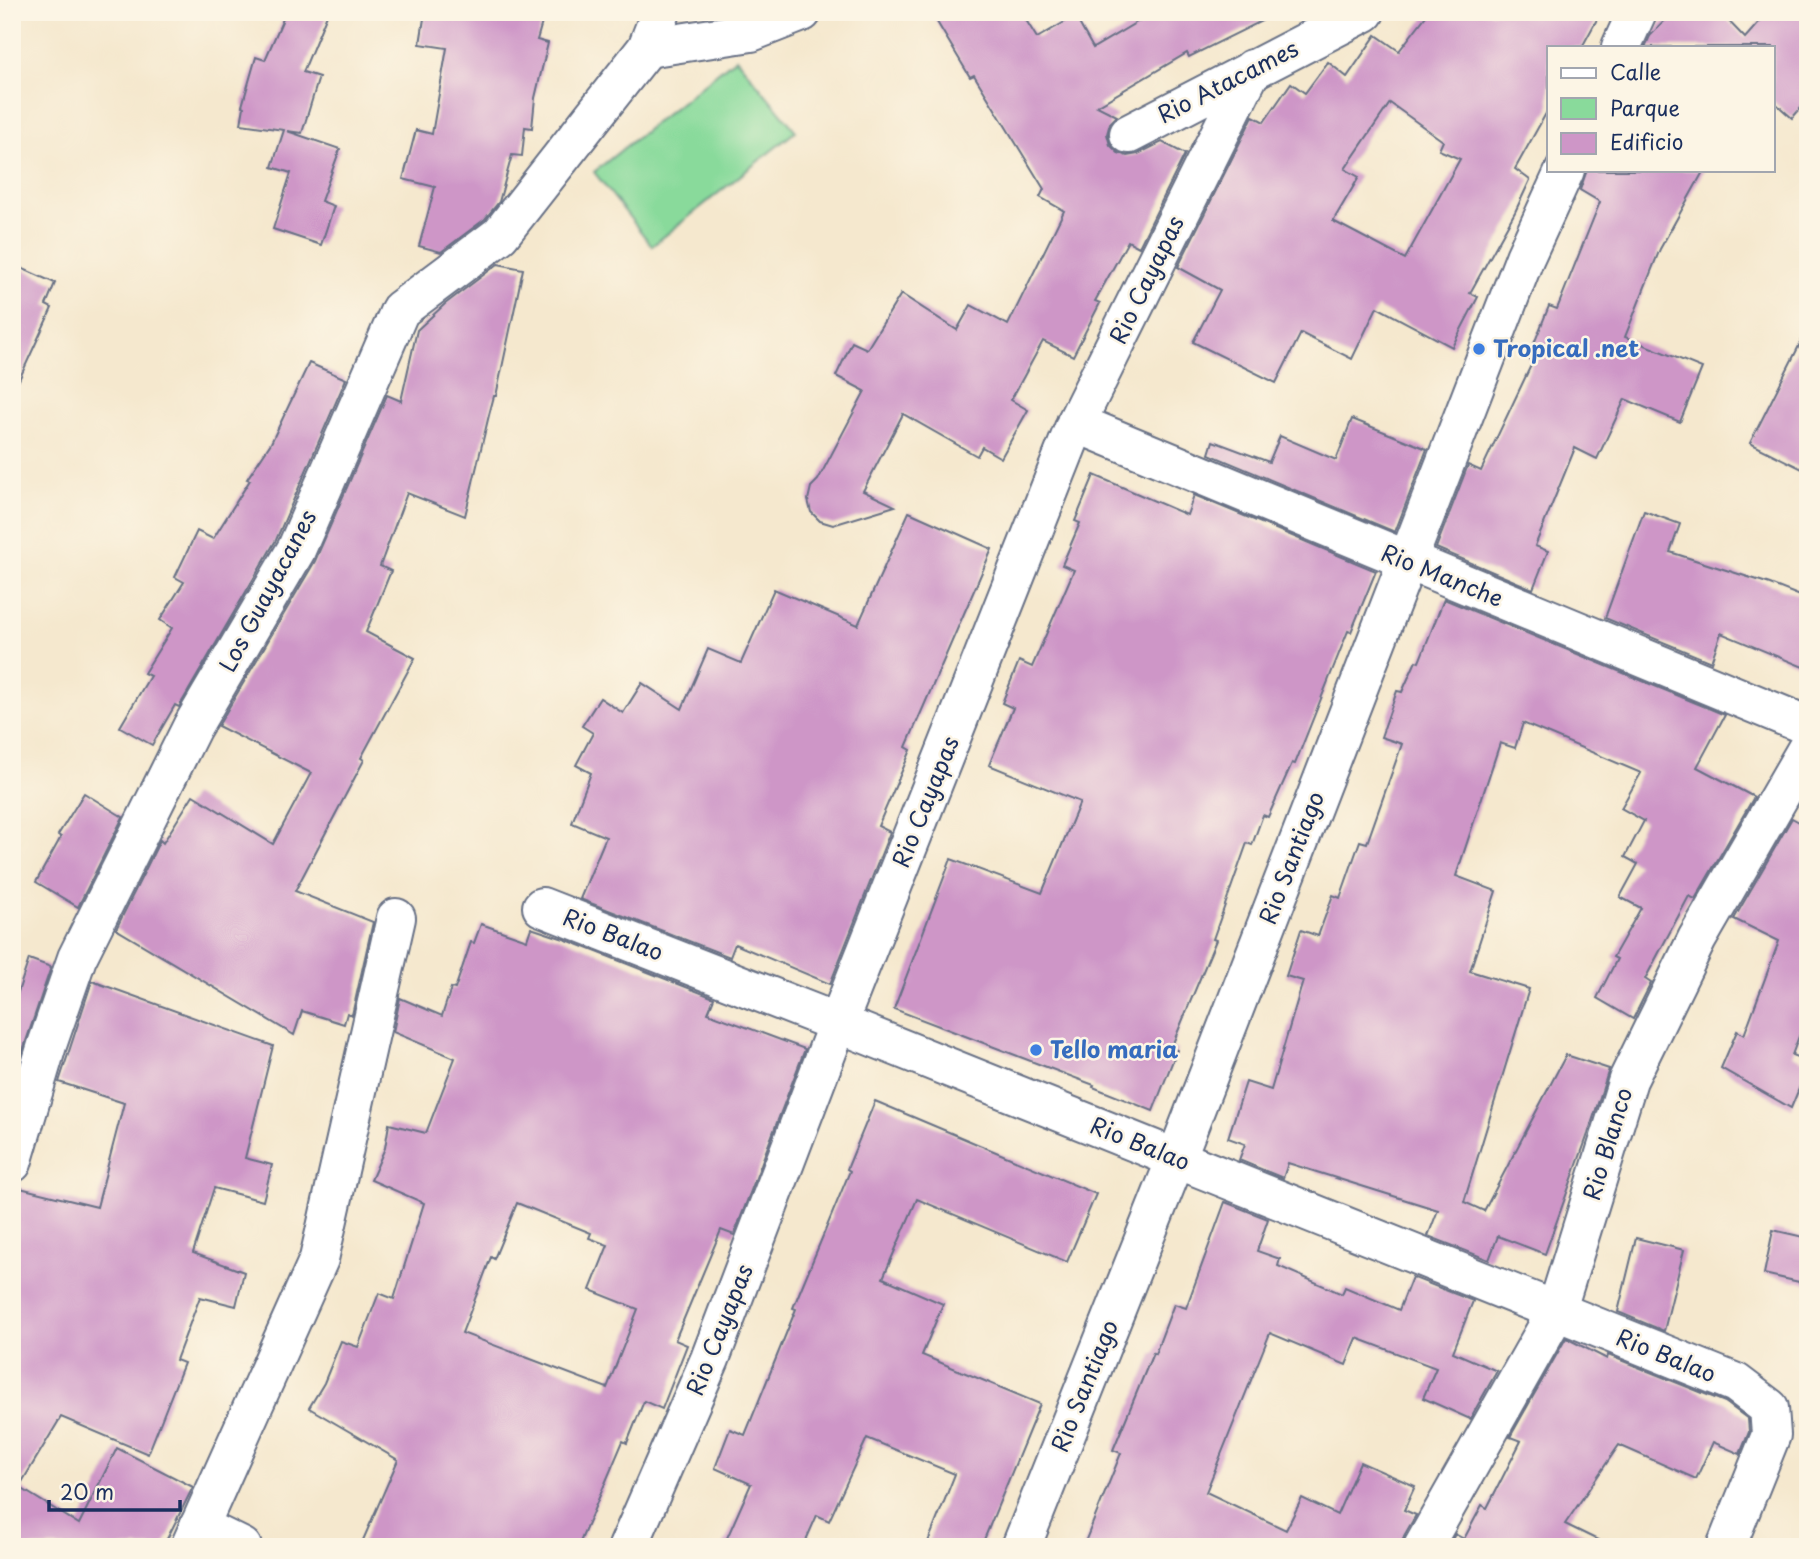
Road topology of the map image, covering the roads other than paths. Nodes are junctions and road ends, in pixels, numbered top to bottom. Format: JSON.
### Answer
{"nodes":[{"id":1,"x":661,"y":12,"type":"edge"},
{"id":2,"x":802,"y":12,"type":"edge"},
{"id":3,"x":1365,"y":12,"type":"edge"},
{"id":4,"x":1637,"y":12,"type":"edge"},
{"id":5,"x":1621,"y":46,"type":"edge"},
{"id":6,"x":647,"y":48,"type":"junction"},
{"id":7,"x":1252,"y":69,"type":"junction"},
{"id":8,"x":1129,"y":134,"type":"dead end"},
{"id":9,"x":1564,"y":172,"type":"edge"},
{"id":10,"x":1076,"y":423,"type":"junction"},
{"id":11,"x":1407,"y":562,"type":"junction"},
{"id":12,"x":1808,"y":726,"type":"edge"},
{"id":13,"x":1808,"y":747,"type":"edge"},
{"id":14,"x":542,"y":907,"type":"dead end"},
{"id":15,"x":396,"y":918,"type":"dead end"},
{"id":16,"x":838,"y":1023,"type":"junction"},
{"id":17,"x":1176,"y":1158,"type":"junction"},
{"id":18,"x":12,"y":1163,"type":"edge"},
{"id":19,"x":1556,"y":1312,"type":"junction"},
{"id":20,"x":194,"y":1536,"type":"edge"},
{"id":21,"x":242,"y":1547,"type":"edge"},
{"id":22,"x":628,"y":1547,"type":"edge"},
{"id":23,"x":1021,"y":1547,"type":"edge"},
{"id":24,"x":1423,"y":1547,"type":"edge"},
{"id":25,"x":1726,"y":1547,"type":"edge"}],
"edges":[{"from":1,"to":6,"type":"street","name":"Los Guayacanes"},
{"from":2,"to":6,"type":"street"},
{"from":3,"to":7,"type":"street","name":"Rio Atacames"},
{"from":4,"to":5,"type":"street"},
{"from":6,"to":18,"type":"street","name":"Los Guayacanes"},
{"from":7,"to":8,"type":"street","name":"Rio Atacames"},
{"from":7,"to":10,"type":"street","name":"Rio Cayapas"},
{"from":9,"to":11,"type":"street","name":"Rio Santiago"},
{"from":10,"to":11,"type":"street","name":"Rio Manche"},
{"from":10,"to":16,"type":"street","name":"Rio Cayapas"},
{"from":11,"to":12,"type":"street","name":"Rio Manche"},
{"from":11,"to":17,"type":"street","name":"Rio Santiago"},
{"from":13,"to":19,"type":"street","name":"Rio Blanco"},
{"from":14,"to":16,"type":"street","name":"Rio Balao"},
{"from":15,"to":20,"type":"street"},
{"from":16,"to":17,"type":"street","name":"Rio Balao"},
{"from":16,"to":22,"type":"street","name":"Rio Cayapas"},
{"from":17,"to":19,"type":"street","name":"Rio Balao"},
{"from":17,"to":23,"type":"street","name":"Rio Santiago"},
{"from":19,"to":24,"type":"street","name":"Rio Blanco"},
{"from":19,"to":25,"type":"street","name":"Rio Balao"},
{"from":20,"to":21,"type":"street"}]}
